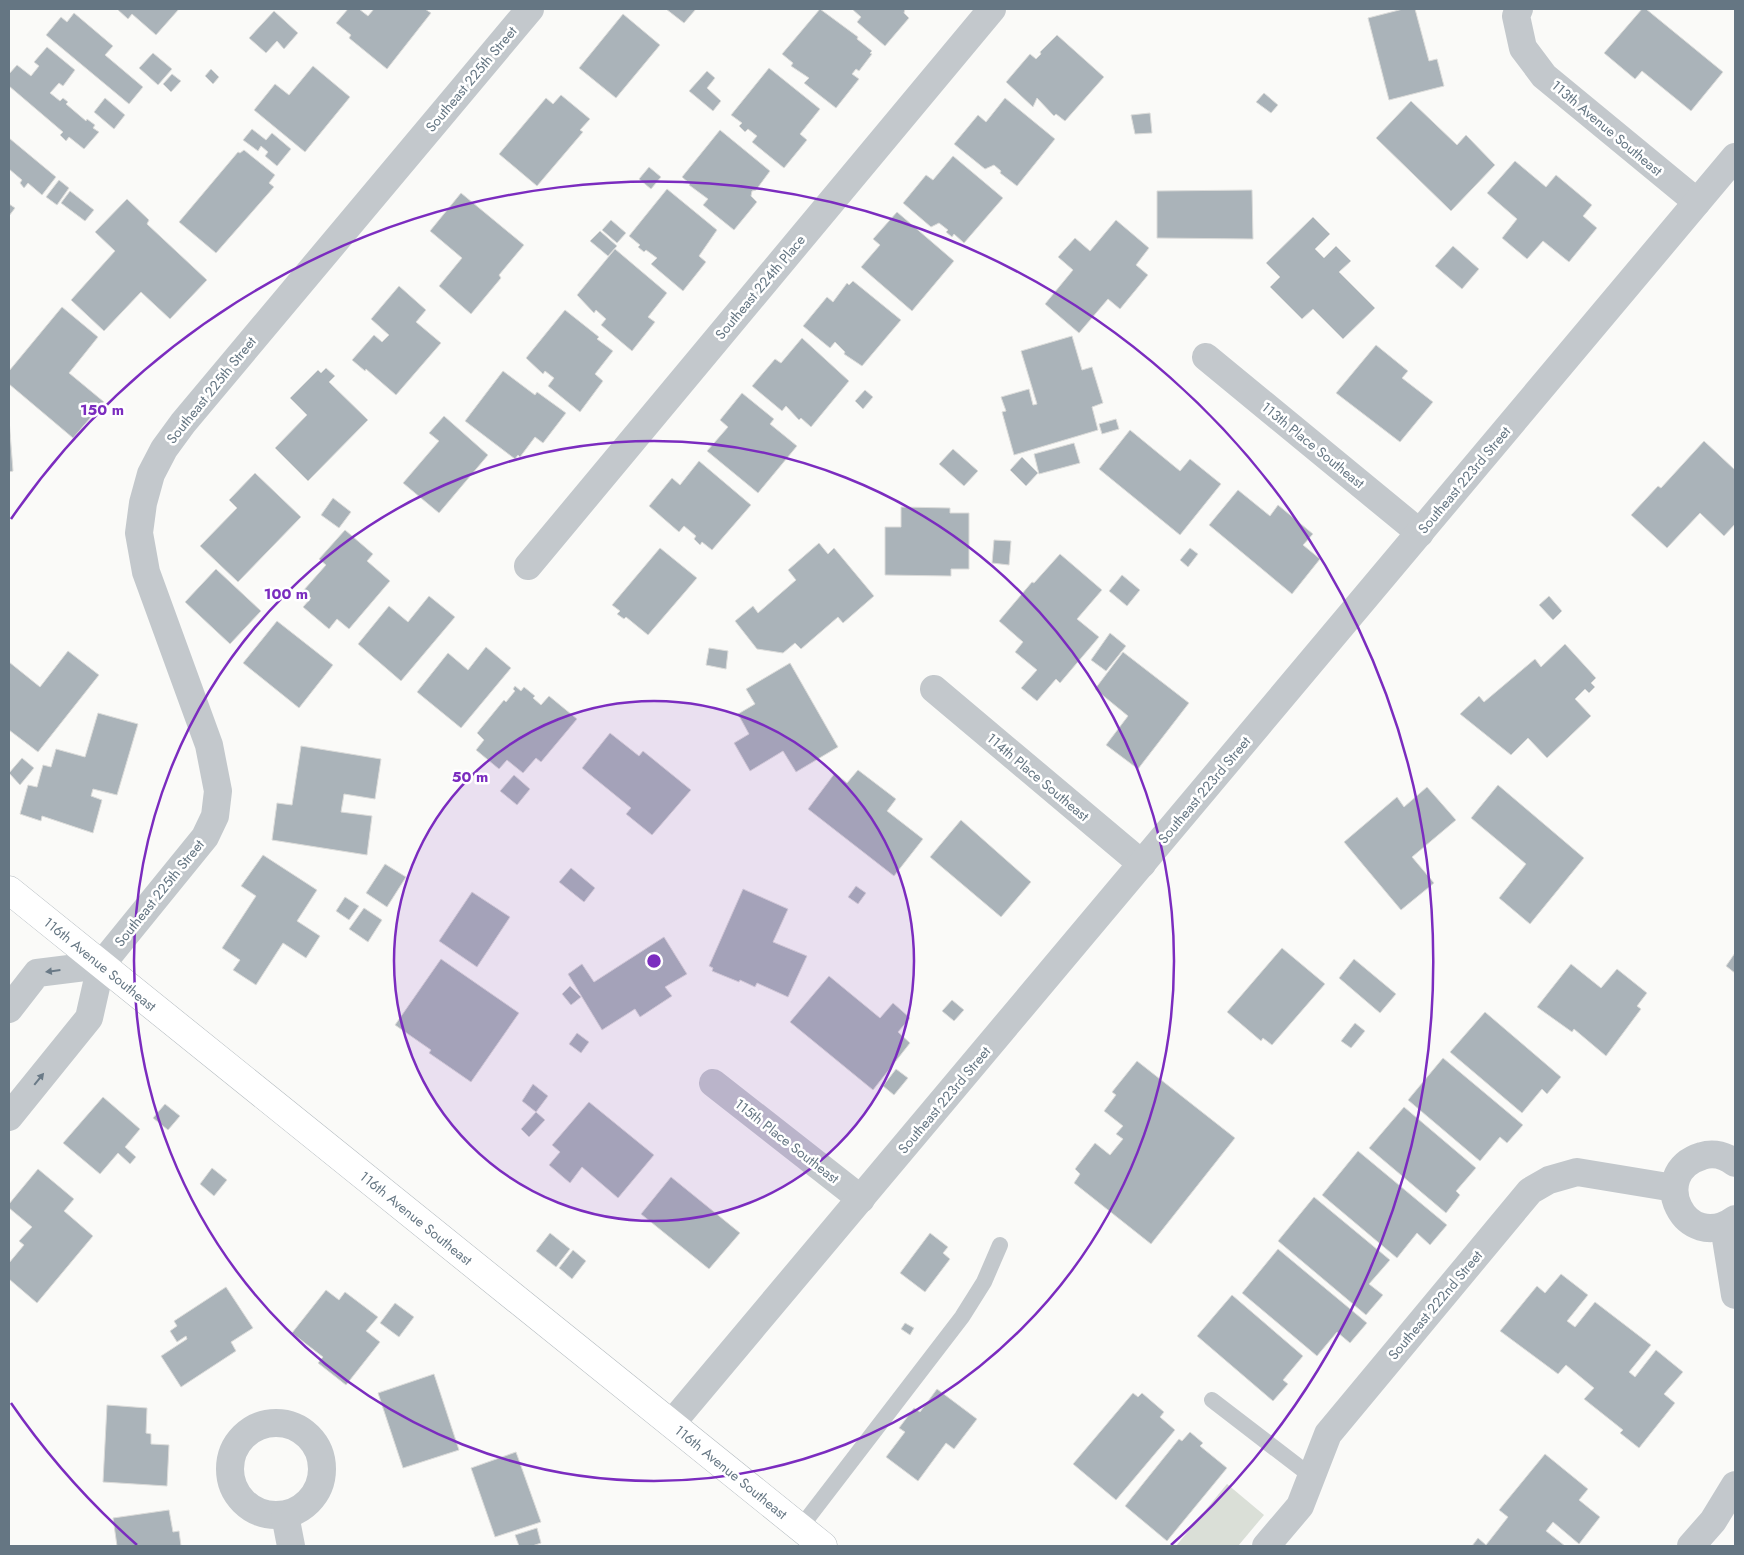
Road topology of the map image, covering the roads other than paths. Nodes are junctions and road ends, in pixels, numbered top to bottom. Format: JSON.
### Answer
{"nodes":[{"id":1,"x":530,"y":9,"type":"edge"},
{"id":2,"x":992,"y":9,"type":"edge"},
{"id":3,"x":1519,"y":9,"type":"edge"},
{"id":4,"x":1735,"y":157,"type":"edge"},
{"id":5,"x":1697,"y":202,"type":"junction"},
{"id":6,"x":1206,"y":357,"type":"dead end"},
{"id":7,"x":1420,"y":533,"type":"junction"},
{"id":8,"x":528,"y":566,"type":"dead end"},
{"id":9,"x":934,"y":689,"type":"dead end"},
{"id":10,"x":1142,"y":864,"type":"junction"},
{"id":11,"x":9,"y":890,"type":"edge"},
{"id":12,"x":101,"y":964,"type":"junction"},
{"id":13,"x":9,"y":1009,"type":"edge"},
{"id":14,"x":713,"y":1083,"type":"dead end"},
{"id":15,"x":9,"y":1116,"type":"edge"},
{"id":16,"x":1735,"y":1163,"type":"edge"},
{"id":17,"x":1674,"y":1188,"type":"junction"},
{"id":18,"x":861,"y":1200,"type":"junction"},
{"id":19,"x":1729,"y":1223,"type":"edge"},
{"id":20,"x":1000,"y":1245,"type":"dead end"},
{"id":21,"x":1735,"y":1295,"type":"edge"},
{"id":22,"x":1212,"y":1400,"type":"dead end"},
{"id":23,"x":672,"y":1424,"type":"junction"},
{"id":24,"x":1312,"y":1476,"type":"junction"},
{"id":25,"x":1735,"y":1486,"type":"edge"},
{"id":26,"x":285,"y":1515,"type":"dead end"},
{"id":27,"x":800,"y":1528,"type":"junction"},
{"id":28,"x":291,"y":1546,"type":"edge"},
{"id":29,"x":823,"y":1546,"type":"edge"},
{"id":30,"x":1266,"y":1546,"type":"edge"},
{"id":31,"x":1691,"y":1546,"type":"edge"}],
"edges":[{"from":1,"to":12,"type":"street","name":"Southeast 225th Street"},
{"from":2,"to":8,"type":"street","name":"Southeast 224th Place"},
{"from":3,"to":5,"type":"street","name":"113th Avenue Southeast"},
{"from":4,"to":5,"type":"street","name":"Southeast 223rd Street"},
{"from":5,"to":7,"type":"street","name":"Southeast 223rd Street"},
{"from":6,"to":7,"type":"street","name":"113th Place Southeast"},
{"from":7,"to":10,"type":"street","name":"Southeast 223rd Street"},
{"from":9,"to":10,"type":"street","name":"114th Place Southeast"},
{"from":10,"to":18,"type":"street","name":"Southeast 223rd Street"},
{"from":11,"to":12,"type":"main road","name":"116th Avenue Southeast"},
{"from":12,"to":13,"type":"street","one_way":true},
{"from":15,"to":12,"type":"street","name":"Southeast 225th Street","one_way":true},
{"from":12,"to":23,"type":"main road","name":"116th Avenue Southeast"},
{"from":14,"to":18,"type":"street","name":"115th Place Southeast"},
{"from":16,"to":17,"type":"street"},
{"from":17,"to":19,"type":"street"},
{"from":17,"to":24,"type":"street","name":"Southeast 222nd Street"},
{"from":18,"to":23,"type":"street","name":"Southeast 223rd Street"},
{"from":19,"to":21,"type":"street"},
{"from":20,"to":27,"type":"lane"},
{"from":22,"to":24,"type":"lane"},
{"from":23,"to":27,"type":"main road","name":"116th Avenue Southeast"},
{"from":24,"to":30,"type":"street","name":"Southeast 222nd Street"},
{"from":25,"to":31,"type":"street"},
{"from":26,"to":28,"type":"street"},
{"from":27,"to":29,"type":"main road","name":"116th Avenue Southeast"}]}
